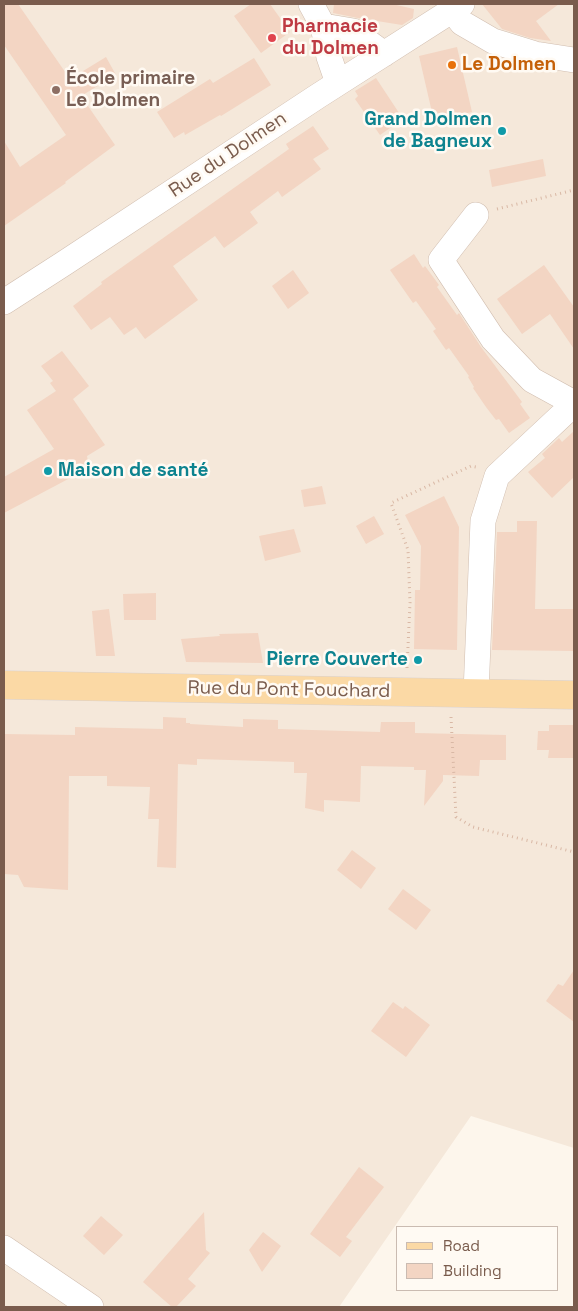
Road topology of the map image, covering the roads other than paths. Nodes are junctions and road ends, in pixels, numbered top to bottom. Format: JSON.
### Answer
{"nodes":[{"id":1,"x":311,"y":4,"type":"edge"},
{"id":2,"x":458,"y":7,"type":"edge"},
{"id":3,"x":323,"y":26,"type":"junction"},
{"id":4,"x":384,"y":54,"type":"junction"},
{"id":5,"x":574,"y":60,"type":"edge"},
{"id":6,"x":338,"y":83,"type":"junction"},
{"id":7,"x":476,"y":215,"type":"road end"},
{"id":8,"x":4,"y":302,"type":"edge"},
{"id":9,"x":574,"y":404,"type":"edge"},
{"id":10,"x":4,"y":685,"type":"edge"},
{"id":11,"x":462,"y":693,"type":"junction"},
{"id":12,"x":574,"y":695,"type":"edge"},
{"id":13,"x":4,"y":1248,"type":"edge"},
{"id":14,"x":91,"y":1307,"type":"edge"}],
"edges":[{"from":1,"to":3,"type":"street"},
{"from":2,"to":4,"type":"street","name":"Rue du Dolmen"},
{"from":2,"to":5,"type":"street"},
{"from":3,"to":4,"type":"street"},
{"from":3,"to":6,"type":"street"},
{"from":4,"to":6,"type":"street","name":"Rue du Dolmen"},
{"from":6,"to":8,"type":"street","name":"Rue du Dolmen"},
{"from":7,"to":9,"type":"street"},
{"from":9,"to":11,"type":"street"},
{"from":10,"to":11,"type":"main road","name":"Rue du Pont Fouchard"},
{"from":11,"to":12,"type":"main road","name":"Rue du Pont Fouchard"},
{"from":13,"to":14,"type":"street"}]}
